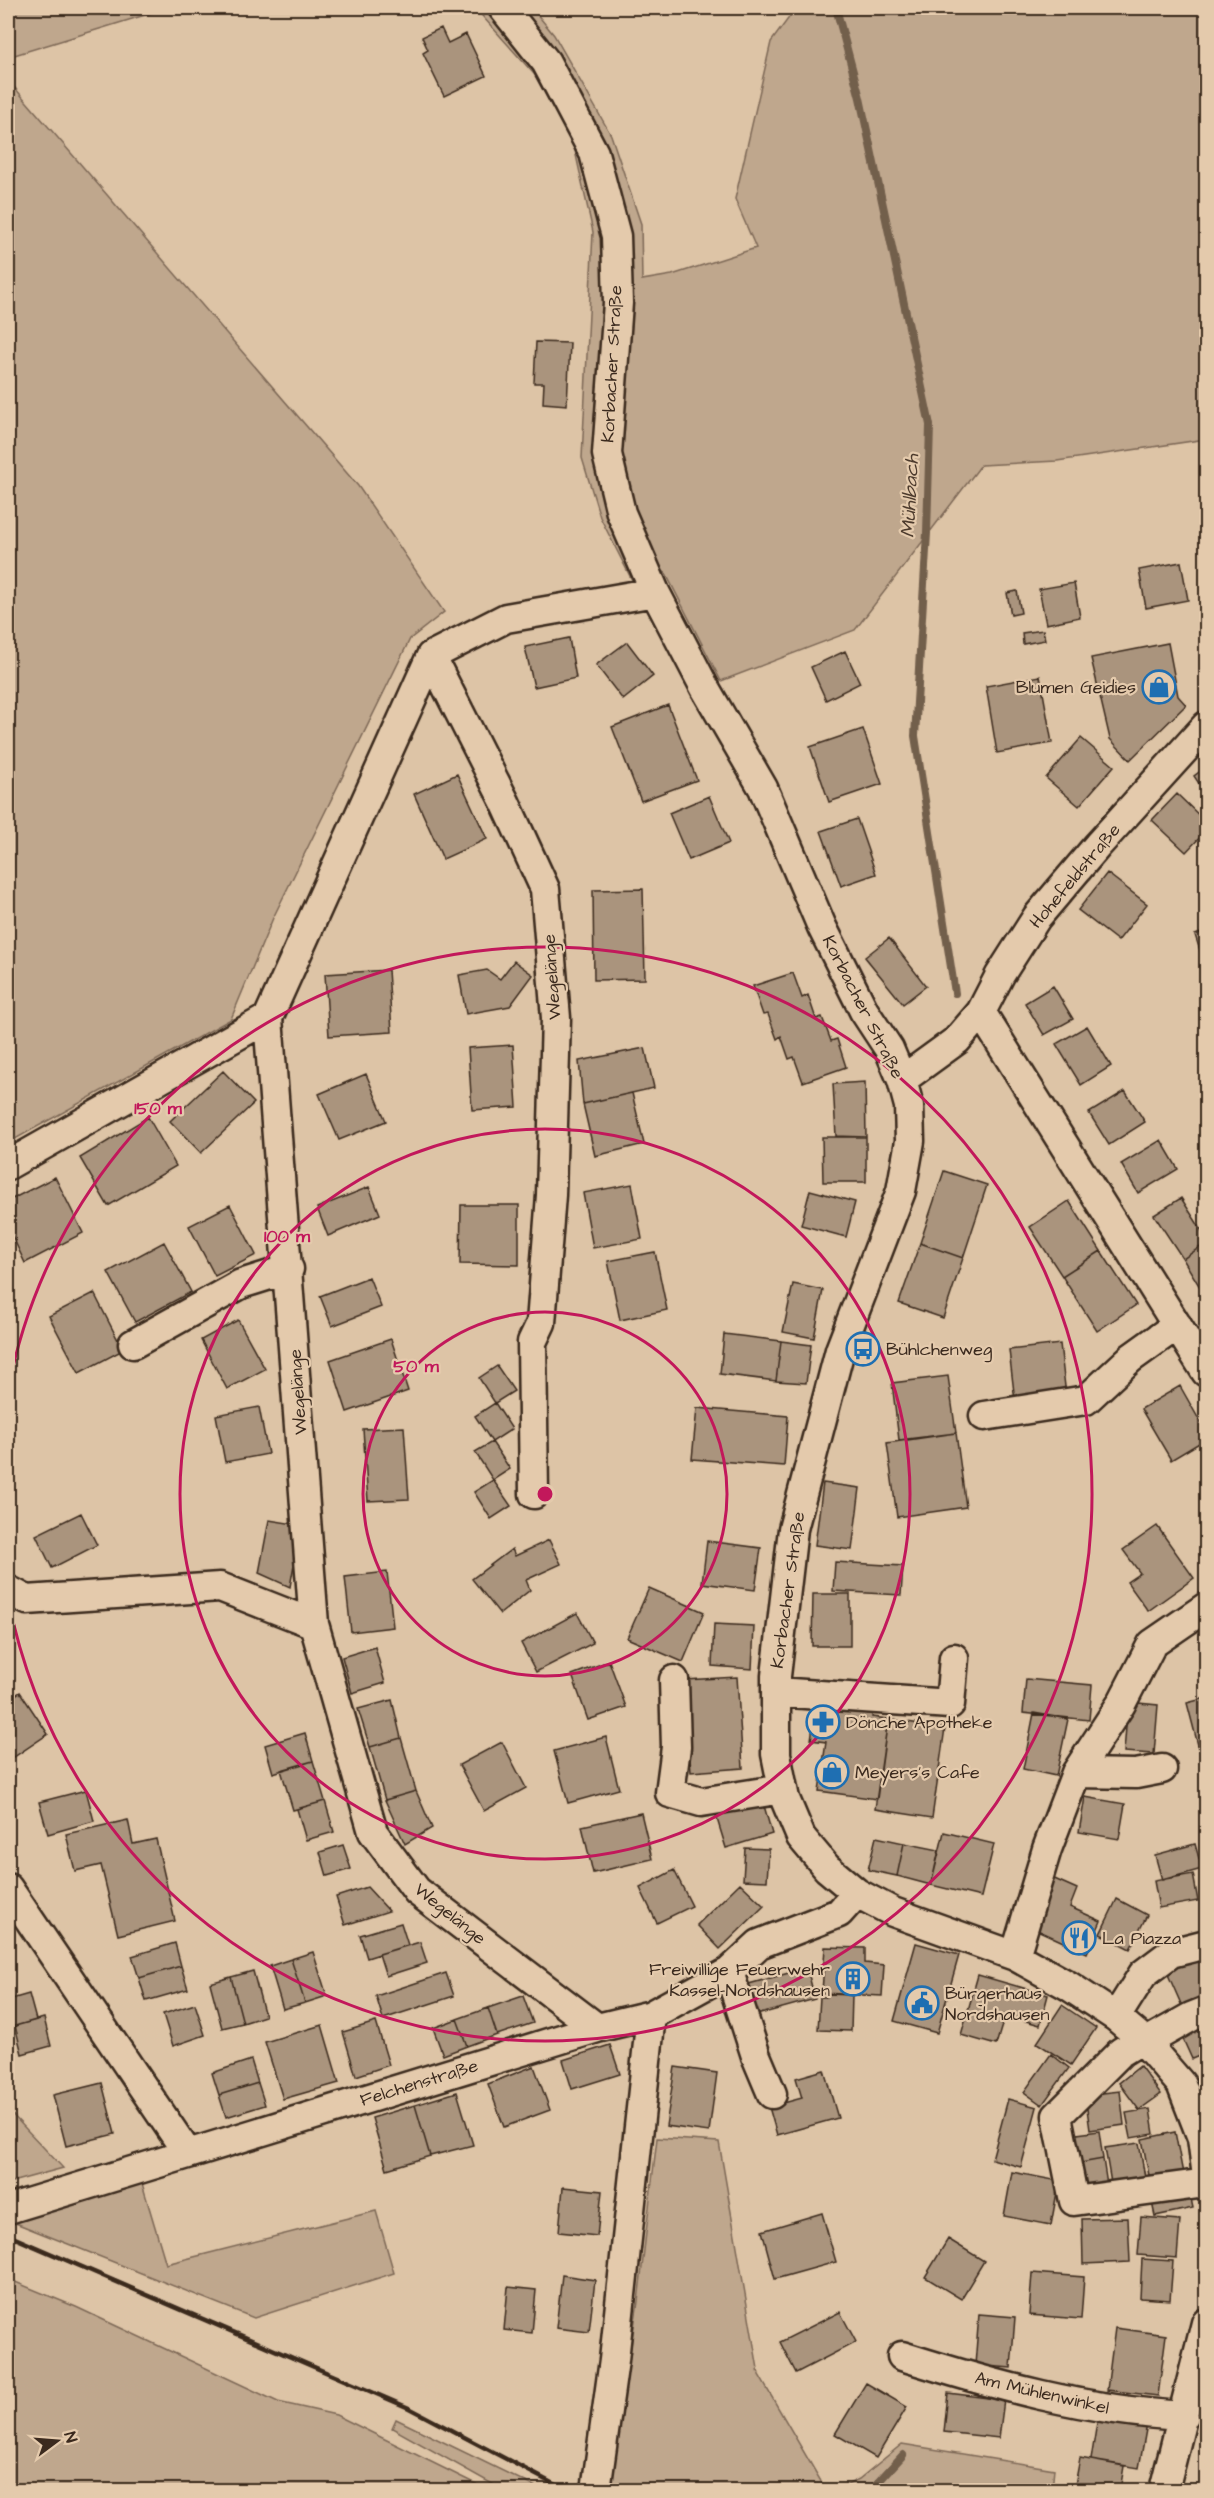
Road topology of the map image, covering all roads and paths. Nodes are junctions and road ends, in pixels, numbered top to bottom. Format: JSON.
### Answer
{"nodes":[{"id":1,"x":503,"y":8,"type":"edge"},
{"id":2,"x":655,"y":592,"type":"junction"},
{"id":3,"x":432,"y":656,"type":"junction"},
{"id":4,"x":1206,"y":726,"type":"edge"},
{"id":5,"x":981,"y":1012,"type":"junction"},
{"id":6,"x":268,"y":1018,"type":"junction"},
{"id":7,"x":902,"y":1080,"type":"junction"},
{"id":8,"x":8,"y":1165,"type":"edge"},
{"id":9,"x":289,"y":1269,"type":"junction"},
{"id":10,"x":1177,"y":1324,"type":"junction"},
{"id":11,"x":133,"y":1344,"type":"dead end"},
{"id":12,"x":1206,"y":1372,"type":"edge"},
{"id":13,"x":984,"y":1416,"type":"dead end"},
{"id":14,"x":534,"y":1494,"type":"dead end"},
{"id":15,"x":8,"y":1590,"type":"edge"},
{"id":16,"x":1206,"y":1607,"type":"edge"},
{"id":17,"x":314,"y":1624,"type":"junction"},
{"id":18,"x":954,"y":1658,"type":"dead end"},
{"id":19,"x":674,"y":1680,"type":"dead end"},
{"id":20,"x":776,"y":1692,"type":"junction"},
{"id":21,"x":1162,"y":1769,"type":"dead end"},
{"id":22,"x":1076,"y":1773,"type":"junction"},
{"id":23,"x":783,"y":1789,"type":"junction"},
{"id":24,"x":8,"y":1888,"type":"edge"},
{"id":25,"x":857,"y":1893,"type":"junction"},
{"id":26,"x":17,"y":1913,"type":"edge"},
{"id":27,"x":1206,"y":1944,"type":"edge"},
{"id":28,"x":1015,"y":1956,"type":"junction"},
{"id":29,"x":729,"y":1972,"type":"junction"},
{"id":30,"x":1206,"y":2011,"type":"edge"},
{"id":31,"x":651,"y":2015,"type":"junction"},
{"id":32,"x":1116,"y":2017,"type":"junction"},
{"id":33,"x":597,"y":2028,"type":"junction"},
{"id":34,"x":1143,"y":2041,"type":"junction"},
{"id":35,"x":772,"y":2094,"type":"dead end"},
{"id":36,"x":188,"y":2154,"type":"junction"},
{"id":37,"x":1206,"y":2169,"type":"edge"},
{"id":38,"x":1206,"y":2183,"type":"edge"},
{"id":39,"x":8,"y":2209,"type":"edge"},
{"id":40,"x":1206,"y":2323,"type":"edge"},
{"id":41,"x":902,"y":2356,"type":"dead end"},
{"id":42,"x":1184,"y":2416,"type":"junction"},
{"id":43,"x":597,"y":2490,"type":"edge"},
{"id":44,"x":1164,"y":2490,"type":"edge"}],
"edges":[{"from":1,"to":2,"type":"street","name":"Korbacher Straße"},
{"from":2,"to":3,"type":"street"},
{"from":2,"to":7,"type":"street","name":"Korbacher Straße"},
{"from":3,"to":6,"type":"street","name":"Wegelänge"},
{"from":3,"to":14,"type":"street","name":"Wegelänge"},
{"from":4,"to":5,"type":"street","name":"Hohefeldstraße"},
{"from":5,"to":7,"type":"street","name":"Hohefeldstraße"},
{"from":5,"to":10,"type":"street"},
{"from":6,"to":8,"type":"street"},
{"from":6,"to":9,"type":"street","name":"Wegelänge"},
{"from":7,"to":20,"type":"street","name":"Korbacher Straße"},
{"from":9,"to":11,"type":"street"},
{"from":9,"to":17,"type":"street","name":"Wegelänge"},
{"from":10,"to":12,"type":"street"},
{"from":10,"to":13,"type":"street"},
{"from":15,"to":17,"type":"street"},
{"from":16,"to":22,"type":"street"},
{"from":17,"to":33,"type":"street","name":"Wegelänge"},
{"from":18,"to":20,"type":"street"},
{"from":19,"to":23,"type":"street"},
{"from":20,"to":23,"type":"street","name":"Korbacher Straße"},
{"from":21,"to":22,"type":"street"},
{"from":22,"to":28,"type":"street"},
{"from":23,"to":25,"type":"street","name":"Korbacher Straße"},
{"from":24,"to":26,"type":"street"},
{"from":25,"to":28,"type":"street","name":"Korbacher Straße"},
{"from":25,"to":29,"type":"street","name":"Felchenstraße"},
{"from":26,"to":36,"type":"street"},
{"from":27,"to":32,"type":"street"},
{"from":28,"to":32,"type":"street","name":"Korbacher Straße"},
{"from":29,"to":31,"type":"street","name":"Felchenstraße"},
{"from":29,"to":35,"type":"street"},
{"from":30,"to":34,"type":"street"},
{"from":31,"to":33,"type":"street","name":"Felchenstraße"},
{"from":31,"to":43,"type":"street"},
{"from":32,"to":34,"type":"street","name":"Korbacher Straße"},
{"from":33,"to":36,"type":"street","name":"Felchenstraße"},
{"from":34,"to":37,"type":"street","name":"Korbacher Straße"},
{"from":34,"to":38,"type":"street"},
{"from":36,"to":39,"type":"street","name":"Felchenstraße"},
{"from":40,"to":42,"type":"street"},
{"from":41,"to":42,"type":"street","name":"Am Mühlenwinkel"},
{"from":42,"to":44,"type":"street"}]}
